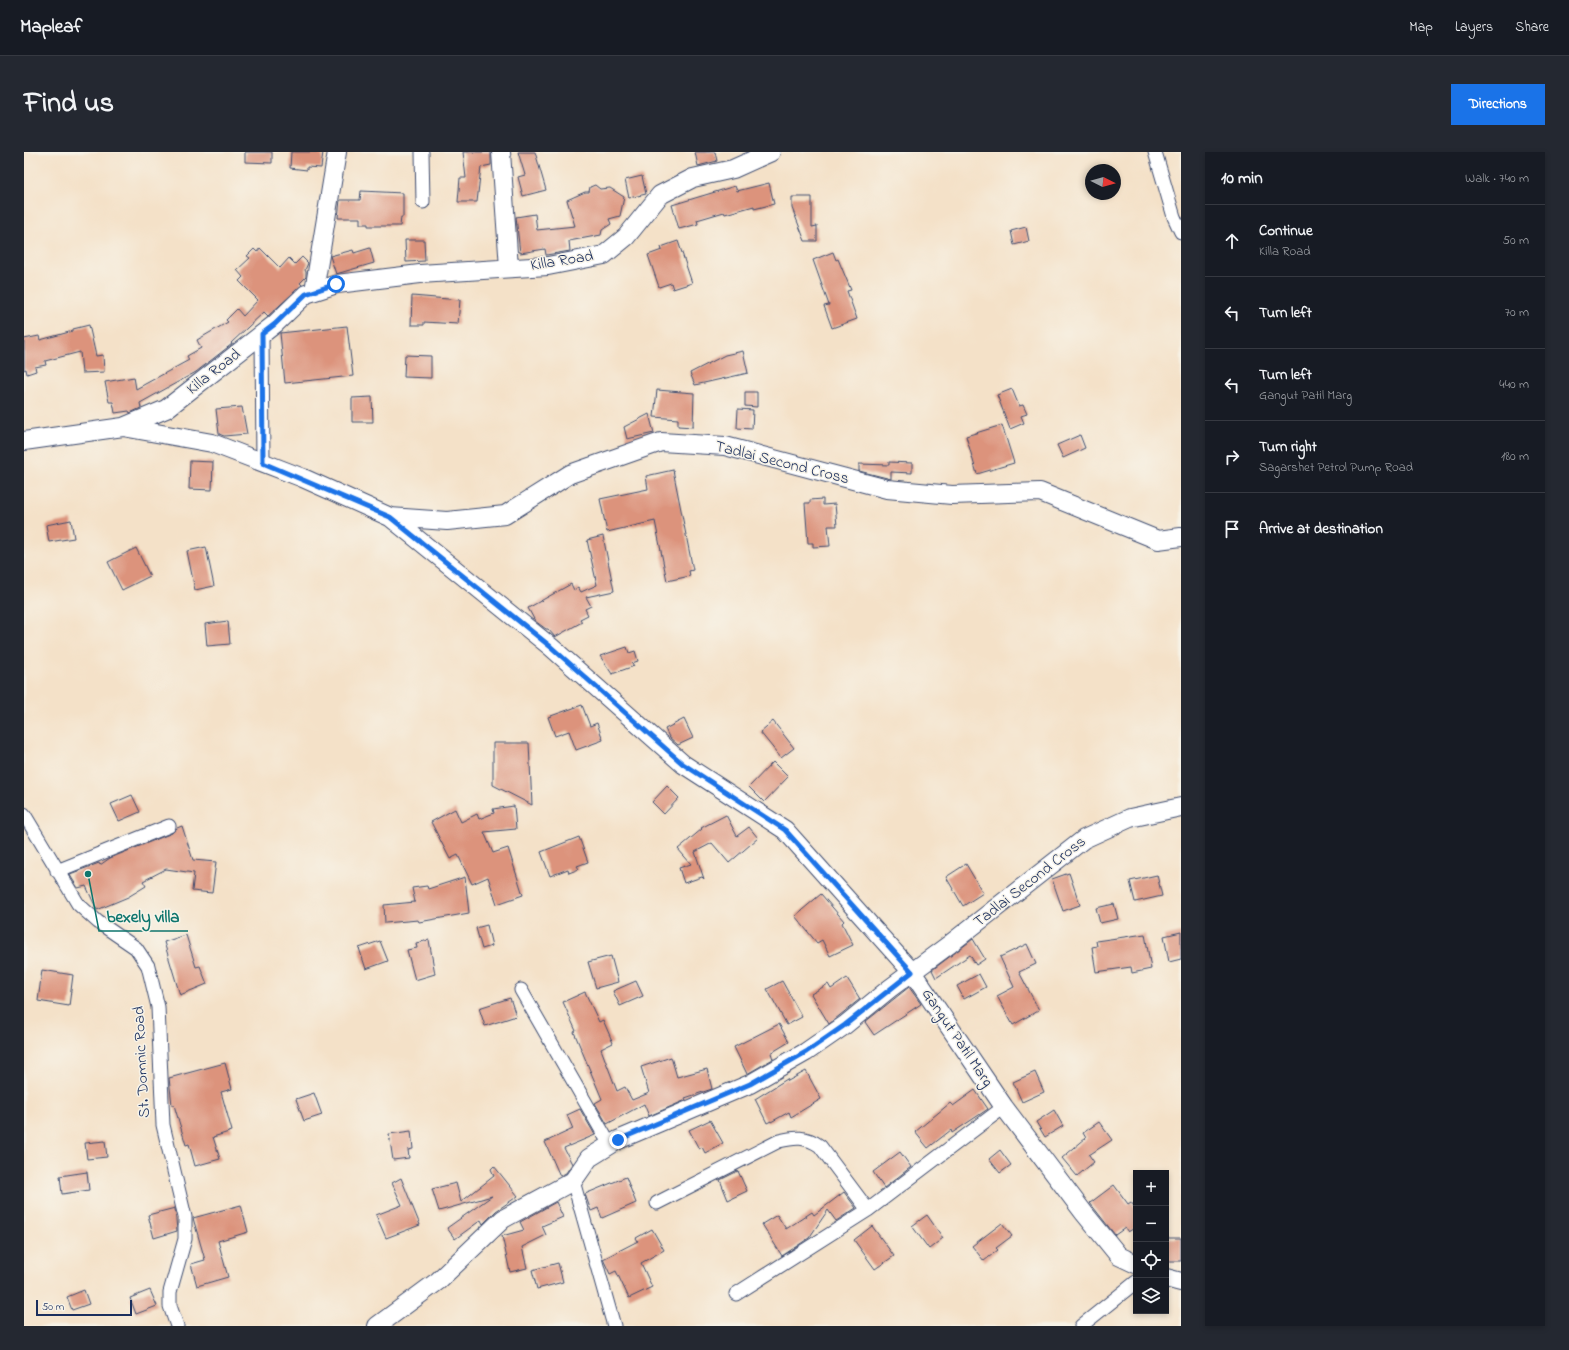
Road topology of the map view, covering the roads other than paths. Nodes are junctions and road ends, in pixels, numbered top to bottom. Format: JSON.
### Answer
{"nodes":[{"id":1,"x":337,"y":152,"type":"edge"},
{"id":2,"x":422,"y":152,"type":"edge"},
{"id":3,"x":501,"y":152,"type":"edge"},
{"id":4,"x":771,"y":152,"type":"edge"},
{"id":5,"x":1155,"y":152,"type":"edge"},
{"id":6,"x":423,"y":202,"type":"dead end"},
{"id":7,"x":1181,"y":232,"type":"edge"},
{"id":8,"x":509,"y":268,"type":"junction"},
{"id":9,"x":314,"y":291,"type":"junction"},
{"id":10,"x":262,"y":334,"type":"junction"},
{"id":11,"x":123,"y":427,"type":"junction"},
{"id":12,"x":24,"y":441,"type":"edge"},
{"id":13,"x":263,"y":463,"type":"junction"},
{"id":14,"x":390,"y":517,"type":"junction"},
{"id":15,"x":1181,"y":537,"type":"edge"},
{"id":16,"x":1181,"y":807,"type":"edge"},
{"id":17,"x":24,"y":814,"type":"edge"},
{"id":18,"x":168,"y":826,"type":"dead end"},
{"id":19,"x":57,"y":871,"type":"junction"},
{"id":20,"x":912,"y":972,"type":"junction"},
{"id":21,"x":521,"y":990,"type":"dead end"},
{"id":22,"x":1004,"y":1107,"type":"junction"},
{"id":23,"x":610,"y":1145,"type":"junction"},
{"id":24,"x":573,"y":1181,"type":"junction"},
{"id":25,"x":657,"y":1203,"type":"dead end"},
{"id":26,"x":868,"y":1210,"type":"junction"},
{"id":27,"x":1133,"y":1263,"type":"edge"},
{"id":28,"x":1169,"y":1279,"type":"edge"},
{"id":29,"x":1181,"y":1282,"type":"edge"},
{"id":30,"x":1133,"y":1284,"type":"edge"},
{"id":31,"x":736,"y":1294,"type":"dead end"},
{"id":32,"x":177,"y":1326,"type":"edge"},
{"id":33,"x":377,"y":1326,"type":"edge"},
{"id":34,"x":614,"y":1326,"type":"edge"},
{"id":35,"x":1081,"y":1326,"type":"edge"}],
"edges":[{"from":1,"to":9,"type":"street"},
{"from":2,"to":6,"type":"street"},
{"from":3,"to":8,"type":"street","name":"Killa Road"},
{"from":4,"to":8,"type":"street","name":"Killa Road"},
{"from":5,"to":7,"type":"street"},
{"from":8,"to":9,"type":"street","name":"Killa Road"},
{"from":9,"to":10,"type":"street","name":"Killa Road"},
{"from":10,"to":11,"type":"street","name":"Killa Road"},
{"from":10,"to":13,"type":"street"},
{"from":11,"to":12,"type":"street","name":"Killa Road"},
{"from":11,"to":13,"type":"street","name":"Gangut Patil Marg"},
{"from":13,"to":14,"type":"street","name":"Gangut Patil Marg"},
{"from":14,"to":15,"type":"street","name":"Tadlai Second Cross"},
{"from":14,"to":20,"type":"street","name":"Gangut Patil Marg"},
{"from":16,"to":20,"type":"street","name":"Tadlai Second Cross"},
{"from":17,"to":19,"type":"street","name":"St. Domnic Road"},
{"from":18,"to":19,"type":"street"},
{"from":19,"to":32,"type":"street","name":"St. Domnic Road"},
{"from":20,"to":22,"type":"street","name":"Gangut Patil Marg"},
{"from":20,"to":23,"type":"street","name":"Tadlai Second Cross"},
{"from":21,"to":23,"type":"street"},
{"from":22,"to":26,"type":"street"},
{"from":22,"to":27,"type":"street","name":"Gangut Patil Marg"},
{"from":23,"to":24,"type":"street","name":"Tadlai Second Cross"},
{"from":24,"to":33,"type":"street"},
{"from":24,"to":34,"type":"street"},
{"from":25,"to":26,"type":"street"},
{"from":26,"to":31,"type":"street"},
{"from":28,"to":29,"type":"street"},
{"from":30,"to":35,"type":"street"}]}
